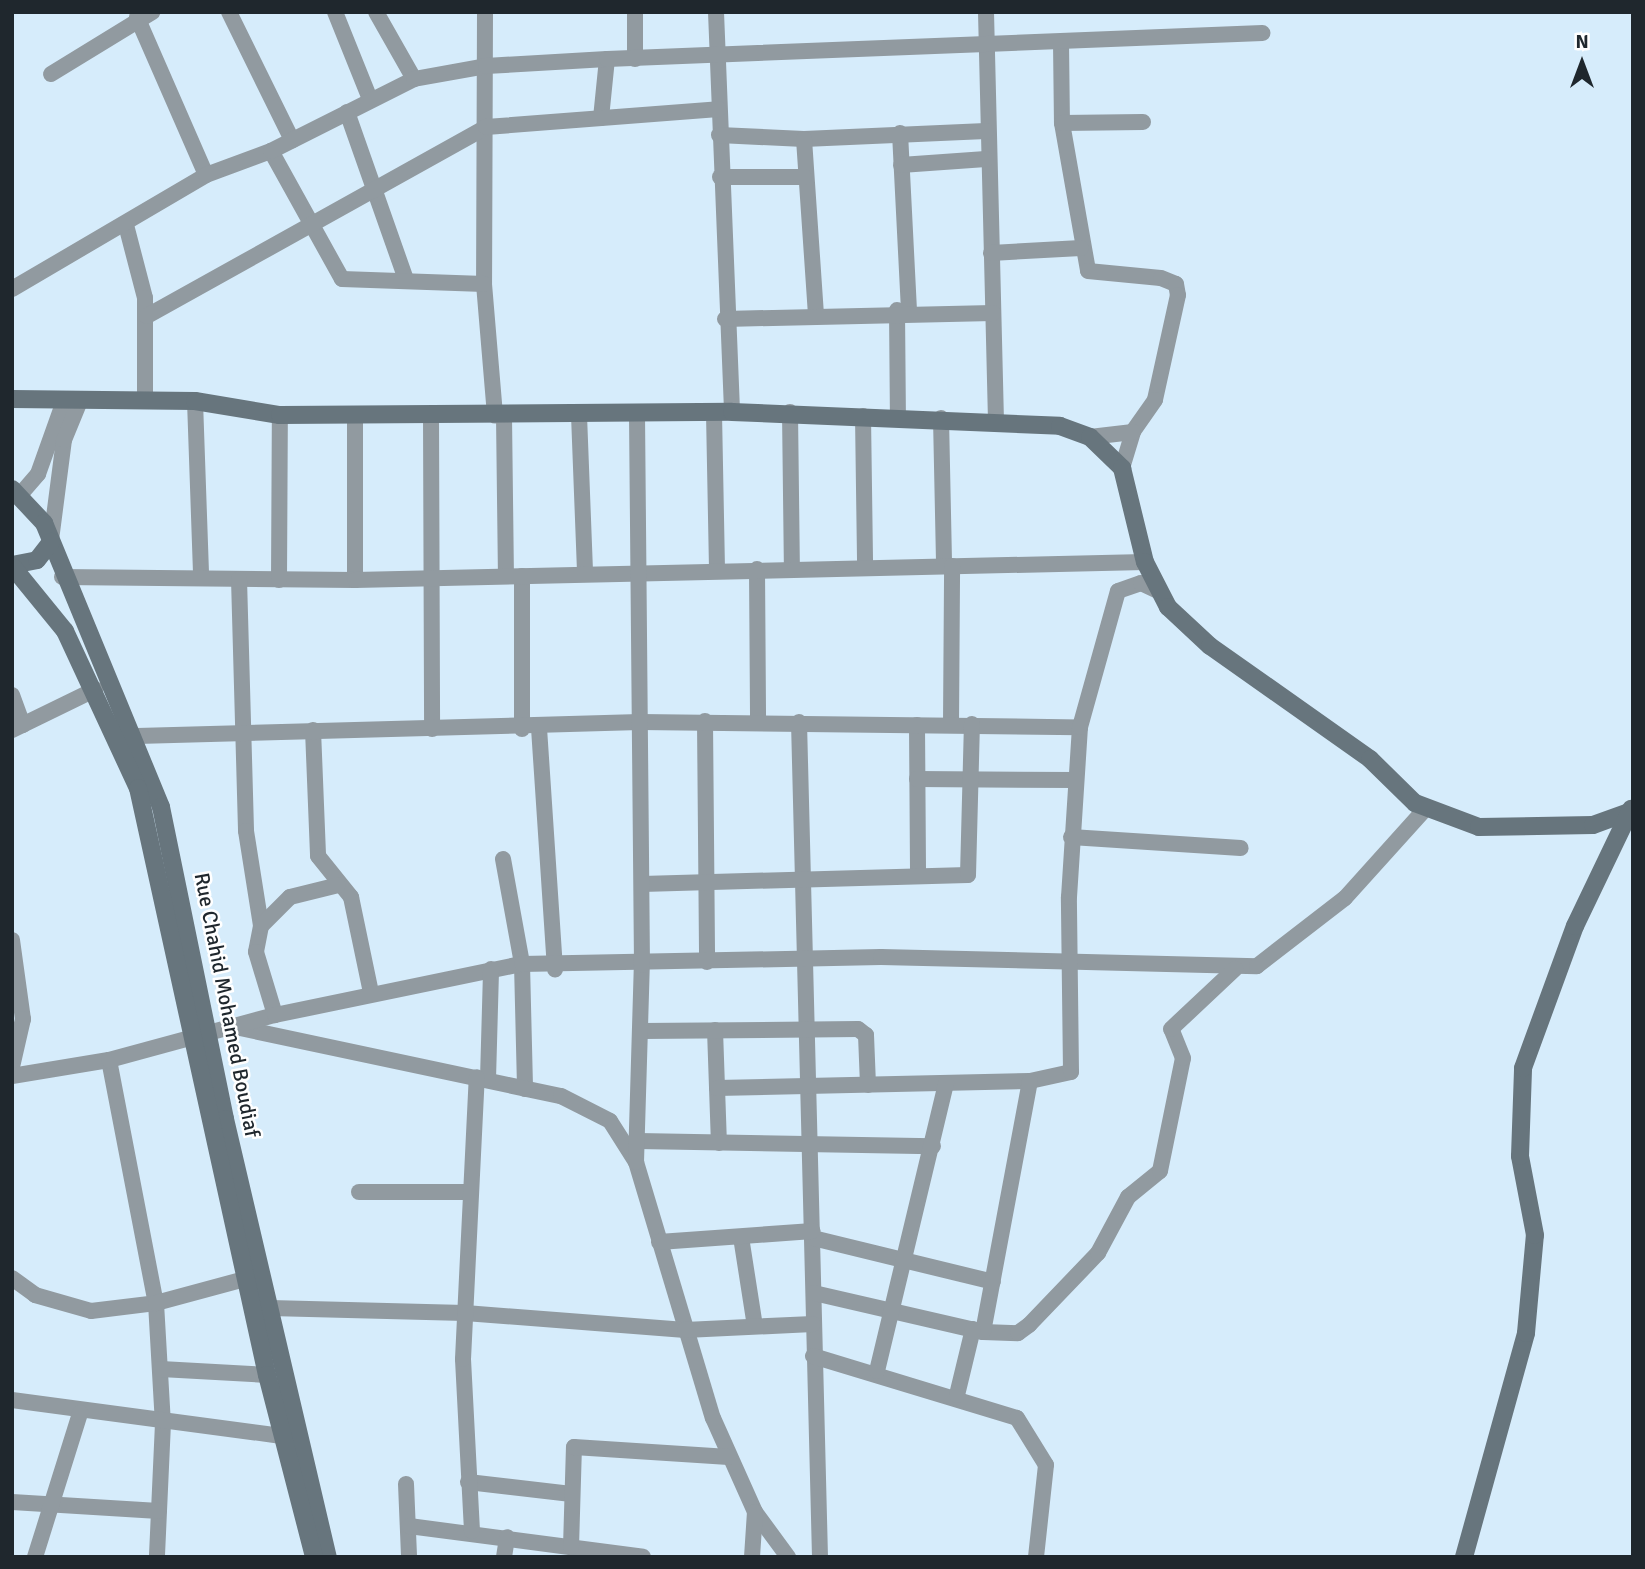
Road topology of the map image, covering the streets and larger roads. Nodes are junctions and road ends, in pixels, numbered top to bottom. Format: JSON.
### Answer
{"nodes":[{"id":1,"x":229,"y":12,"type":"edge"},
{"id":2,"x":335,"y":12,"type":"edge"},
{"id":3,"x":376,"y":12,"type":"edge"},
{"id":4,"x":485,"y":12,"type":"edge"},
{"id":5,"x":635,"y":12,"type":"edge"},
{"id":6,"x":716,"y":12,"type":"edge"},
{"id":7,"x":986,"y":12,"type":"edge"},
{"id":8,"x":144,"y":14,"type":"edge"},
{"id":9,"x":1262,"y":33,"type":"dead end"},
{"id":10,"x":1061,"y":43,"type":"junction"},
{"id":11,"x":983,"y":44,"type":"junction"},
{"id":12,"x":715,"y":55,"type":"junction"},
{"id":13,"x":607,"y":59,"type":"junction"},
{"id":14,"x":635,"y":59,"type":"junction"},
{"id":15,"x":486,"y":66,"type":"junction"},
{"id":16,"x":51,"y":74,"type":"dead end"},
{"id":17,"x":414,"y":79,"type":"junction"},
{"id":18,"x":370,"y":99,"type":"junction"},
{"id":19,"x":718,"y":109,"type":"junction"},
{"id":20,"x":347,"y":112,"type":"junction"},
{"id":21,"x":601,"y":118,"type":"junction"},
{"id":22,"x":1143,"y":122,"type":"dead end"},
{"id":23,"x":1062,"y":123,"type":"junction"},
{"id":24,"x":486,"y":127,"type":"junction"},
{"id":25,"x":986,"y":131,"type":"junction"},
{"id":26,"x":900,"y":133,"type":"junction"},
{"id":27,"x":719,"y":135,"type":"junction"},
{"id":28,"x":804,"y":139,"type":"junction"},
{"id":29,"x":292,"y":140,"type":"junction"},
{"id":30,"x":271,"y":151,"type":"junction"},
{"id":31,"x":986,"y":159,"type":"junction"},
{"id":32,"x":901,"y":165,"type":"junction"},
{"id":33,"x":206,"y":175,"type":"junction"},
{"id":34,"x":720,"y":177,"type":"junction"},
{"id":35,"x":804,"y":177,"type":"junction"},
{"id":36,"x":376,"y":183,"type":"junction"},
{"id":37,"x":310,"y":222,"type":"junction"},
{"id":38,"x":126,"y":225,"type":"junction"},
{"id":39,"x":1081,"y":248,"type":"junction"},
{"id":40,"x":991,"y":253,"type":"junction"},
{"id":41,"x":406,"y":280,"type":"junction"},
{"id":42,"x":484,"y":284,"type":"junction"},
{"id":43,"x":12,"y":289,"type":"edge"},
{"id":44,"x":903,"y":310,"type":"junction"},
{"id":45,"x":993,"y":313,"type":"junction"},
{"id":46,"x":147,"y":316,"type":"junction"},
{"id":47,"x":816,"y":316,"type":"junction"},
{"id":48,"x":725,"y":319,"type":"junction"},
{"id":49,"x":145,"y":398,"type":"junction"},
{"id":50,"x":12,"y":399,"type":"edge"},
{"id":51,"x":72,"y":401,"type":"junction"},
{"id":52,"x":195,"y":401,"type":"junction"},
{"id":53,"x":723,"y":412,"type":"junction"},
{"id":54,"x":790,"y":412,"type":"junction"},
{"id":55,"x":637,"y":414,"type":"junction"},
{"id":56,"x":280,"y":415,"type":"junction"},
{"id":57,"x":355,"y":415,"type":"junction"},
{"id":58,"x":431,"y":415,"type":"junction"},
{"id":59,"x":579,"y":415,"type":"junction"},
{"id":60,"x":499,"y":416,"type":"junction"},
{"id":61,"x":863,"y":416,"type":"junction"},
{"id":62,"x":898,"y":416,"type":"junction"},
{"id":63,"x":941,"y":418,"type":"junction"},
{"id":64,"x":996,"y":421,"type":"junction"},
{"id":65,"x":1133,"y":432,"type":"junction"},
{"id":66,"x":1090,"y":437,"type":"junction"},
{"id":67,"x":1122,"y":468,"type":"junction"},
{"id":68,"x":14,"y":496,"type":"edge"},
{"id":69,"x":51,"y":542,"type":"junction"},
{"id":70,"x":1145,"y":562,"type":"junction"},
{"id":71,"x":12,"y":565,"type":"edge"},
{"id":72,"x":865,"y":566,"type":"junction"},
{"id":73,"x":948,"y":566,"type":"junction"},
{"id":74,"x":717,"y":569,"type":"junction"},
{"id":75,"x":757,"y":569,"type":"junction"},
{"id":76,"x":792,"y":569,"type":"junction"},
{"id":77,"x":641,"y":573,"type":"junction"},
{"id":78,"x":585,"y":574,"type":"junction"},
{"id":79,"x":201,"y":576,"type":"junction"},
{"id":80,"x":514,"y":576,"type":"junction"},
{"id":81,"x":62,"y":577,"type":"junction"},
{"id":82,"x":432,"y":577,"type":"junction"},
{"id":83,"x":239,"y":579,"type":"junction"},
{"id":84,"x":279,"y":580,"type":"junction"},
{"id":85,"x":355,"y":580,"type":"junction"},
{"id":86,"x":1156,"y":590,"type":"junction"},
{"id":87,"x":96,"y":689,"type":"junction"},
{"id":88,"x":12,"y":695,"type":"edge"},
{"id":89,"x":640,"y":722,"type":"junction"},
{"id":90,"x":705,"y":722,"type":"junction"},
{"id":91,"x":758,"y":722,"type":"junction"},
{"id":92,"x":799,"y":722,"type":"junction"},
{"id":93,"x":951,"y":724,"type":"junction"},
{"id":94,"x":972,"y":724,"type":"junction"},
{"id":95,"x":917,"y":725,"type":"junction"},
{"id":96,"x":18,"y":727,"type":"edge"},
{"id":97,"x":1080,"y":727,"type":"junction"},
{"id":98,"x":432,"y":729,"type":"junction"},
{"id":99,"x":531,"y":729,"type":"junction"},
{"id":100,"x":313,"y":730,"type":"junction"},
{"id":101,"x":244,"y":732,"type":"junction"},
{"id":102,"x":133,"y":743,"type":"junction"},
{"id":103,"x":917,"y":779,"type":"junction"},
{"id":104,"x":971,"y":779,"type":"junction"},
{"id":105,"x":1075,"y":780,"type":"junction"},
{"id":106,"x":1426,"y":808,"type":"junction"},
{"id":107,"x":1631,"y":809,"type":"edge"},
{"id":108,"x":1592,"y":825,"type":"junction"},
{"id":109,"x":1071,"y":837,"type":"junction"},
{"id":110,"x":1241,"y":848,"type":"dead end"},
{"id":111,"x":1607,"y":849,"type":"junction"},
{"id":112,"x":503,"y":859,"type":"dead end"},
{"id":113,"x":918,"y":876,"type":"junction"},
{"id":114,"x":802,"y":878,"type":"junction"},
{"id":115,"x":179,"y":879,"type":"junction"},
{"id":116,"x":706,"y":881,"type":"junction"},
{"id":117,"x":160,"y":882,"type":"junction"},
{"id":118,"x":642,"y":884,"type":"junction"},
{"id":119,"x":338,"y":885,"type":"junction"},
{"id":120,"x":261,"y":926,"type":"junction"},
{"id":121,"x":12,"y":940,"type":"edge"},
{"id":122,"x":803,"y":960,"type":"junction"},
{"id":123,"x":1068,"y":960,"type":"junction"},
{"id":124,"x":707,"y":962,"type":"junction"},
{"id":125,"x":522,"y":964,"type":"junction"},
{"id":126,"x":642,"y":965,"type":"junction"},
{"id":127,"x":491,"y":969,"type":"junction"},
{"id":128,"x":555,"y":969,"type":"junction"},
{"id":129,"x":1236,"y":969,"type":"junction"},
{"id":130,"x":371,"y":993,"type":"junction"},
{"id":131,"x":275,"y":1014,"type":"junction"},
{"id":132,"x":240,"y":1028,"type":"junction"},
{"id":133,"x":804,"y":1028,"type":"junction"},
{"id":134,"x":715,"y":1030,"type":"junction"},
{"id":135,"x":642,"y":1031,"type":"junction"},
{"id":136,"x":200,"y":1037,"type":"junction"},
{"id":137,"x":109,"y":1060,"type":"junction"},
{"id":138,"x":12,"y":1067,"type":"edge"},
{"id":139,"x":12,"y":1076,"type":"edge"},
{"id":140,"x":483,"y":1078,"type":"junction"},
{"id":141,"x":1030,"y":1080,"type":"junction"},
{"id":142,"x":946,"y":1083,"type":"junction"},
{"id":143,"x":868,"y":1084,"type":"junction"},
{"id":144,"x":807,"y":1086,"type":"junction"},
{"id":145,"x":717,"y":1088,"type":"junction"},
{"id":146,"x":525,"y":1089,"type":"junction"},
{"id":147,"x":638,"y":1141,"type":"junction"},
{"id":148,"x":719,"y":1143,"type":"junction"},
{"id":149,"x":933,"y":1146,"type":"junction"},
{"id":150,"x":809,"y":1148,"type":"junction"},
{"id":151,"x":636,"y":1162,"type":"junction"},
{"id":152,"x":359,"y":1192,"type":"dead end"},
{"id":153,"x":470,"y":1192,"type":"junction"},
{"id":154,"x":813,"y":1234,"type":"junction"},
{"id":155,"x":741,"y":1237,"type":"junction"},
{"id":156,"x":659,"y":1242,"type":"junction"},
{"id":157,"x":907,"y":1260,"type":"junction"},
{"id":158,"x":12,"y":1278,"type":"edge"},
{"id":159,"x":245,"y":1279,"type":"junction"},
{"id":160,"x":993,"y":1282,"type":"junction"},
{"id":161,"x":814,"y":1293,"type":"junction"},
{"id":162,"x":156,"y":1303,"type":"junction"},
{"id":163,"x":270,"y":1308,"type":"junction"},
{"id":164,"x":893,"y":1309,"type":"junction"},
{"id":165,"x":465,"y":1313,"type":"junction"},
{"id":166,"x":813,"y":1324,"type":"junction"},
{"id":167,"x":755,"y":1326,"type":"junction"},
{"id":168,"x":685,"y":1330,"type":"junction"},
{"id":169,"x":978,"y":1331,"type":"junction"},
{"id":170,"x":813,"y":1356,"type":"junction"},
{"id":171,"x":161,"y":1369,"type":"junction"},
{"id":172,"x":877,"y":1371,"type":"junction"},
{"id":173,"x":267,"y":1375,"type":"junction"},
{"id":174,"x":957,"y":1395,"type":"junction"},
{"id":175,"x":12,"y":1400,"type":"edge"},
{"id":176,"x":80,"y":1413,"type":"junction"},
{"id":177,"x":163,"y":1423,"type":"junction"},
{"id":178,"x":282,"y":1436,"type":"junction"},
{"id":179,"x":729,"y":1457,"type":"junction"},
{"id":180,"x":468,"y":1482,"type":"junction"},
{"id":181,"x":406,"y":1484,"type":"dead end"},
{"id":182,"x":571,"y":1494,"type":"junction"},
{"id":183,"x":12,"y":1503,"type":"edge"},
{"id":184,"x":54,"y":1508,"type":"junction"},
{"id":185,"x":159,"y":1511,"type":"junction"},
{"id":186,"x":755,"y":1512,"type":"junction"},
{"id":187,"x":410,"y":1526,"type":"junction"},
{"id":188,"x":472,"y":1531,"type":"junction"},
{"id":189,"x":507,"y":1537,"type":"junction"},
{"id":190,"x":571,"y":1546,"type":"junction"},
{"id":191,"x":35,"y":1557,"type":"edge"},
{"id":192,"x":158,"y":1557,"type":"edge"},
{"id":193,"x":314,"y":1557,"type":"edge"},
{"id":194,"x":328,"y":1557,"type":"edge"},
{"id":195,"x":409,"y":1557,"type":"edge"},
{"id":196,"x":504,"y":1557,"type":"edge"},
{"id":197,"x":643,"y":1557,"type":"edge"},
{"id":198,"x":752,"y":1557,"type":"edge"},
{"id":199,"x":788,"y":1557,"type":"edge"},
{"id":200,"x":820,"y":1557,"type":"edge"},
{"id":201,"x":1036,"y":1557,"type":"edge"},
{"id":202,"x":1464,"y":1557,"type":"edge"}],
"edges":[{"from":1,"to":29,"type":"street"},
{"from":2,"to":18,"type":"street"},
{"from":3,"to":17,"type":"street"},
{"from":4,"to":15,"type":"street"},
{"from":5,"to":14,"type":"street"},
{"from":6,"to":12,"type":"street"},
{"from":7,"to":11,"type":"street"},
{"from":8,"to":16,"type":"street"},
{"from":8,"to":33,"type":"street"},
{"from":9,"to":10,"type":"street"},
{"from":10,"to":11,"type":"street"},
{"from":10,"to":23,"type":"street"},
{"from":11,"to":12,"type":"street"},
{"from":11,"to":25,"type":"street"},
{"from":12,"to":14,"type":"street"},
{"from":12,"to":19,"type":"street"},
{"from":13,"to":14,"type":"street"},
{"from":13,"to":15,"type":"street"},
{"from":13,"to":21,"type":"street"},
{"from":15,"to":17,"type":"street"},
{"from":15,"to":24,"type":"street"},
{"from":17,"to":18,"type":"street"},
{"from":18,"to":20,"type":"street"},
{"from":19,"to":21,"type":"street"},
{"from":19,"to":27,"type":"street"},
{"from":20,"to":29,"type":"street"},
{"from":20,"to":36,"type":"street"},
{"from":21,"to":24,"type":"street"},
{"from":22,"to":23,"type":"street"},
{"from":23,"to":39,"type":"street"},
{"from":24,"to":36,"type":"street"},
{"from":24,"to":42,"type":"street"},
{"from":25,"to":26,"type":"street"},
{"from":25,"to":31,"type":"street"},
{"from":26,"to":28,"type":"street"},
{"from":26,"to":32,"type":"street"},
{"from":27,"to":28,"type":"street"},
{"from":27,"to":34,"type":"street"},
{"from":28,"to":35,"type":"street"},
{"from":29,"to":30,"type":"street"},
{"from":30,"to":33,"type":"street"},
{"from":30,"to":37,"type":"street"},
{"from":31,"to":32,"type":"street"},
{"from":31,"to":40,"type":"street"},
{"from":32,"to":44,"type":"street"},
{"from":33,"to":38,"type":"street"},
{"from":34,"to":35,"type":"street"},
{"from":34,"to":48,"type":"street"},
{"from":35,"to":47,"type":"street"},
{"from":36,"to":37,"type":"street"},
{"from":36,"to":41,"type":"street"},
{"from":37,"to":41,"type":"street"},
{"from":37,"to":46,"type":"street"},
{"from":38,"to":43,"type":"street"},
{"from":38,"to":46,"type":"street"},
{"from":39,"to":40,"type":"street"},
{"from":39,"to":65,"type":"street"},
{"from":40,"to":45,"type":"street"},
{"from":41,"to":42,"type":"street"},
{"from":42,"to":60,"type":"street"},
{"from":44,"to":45,"type":"street"},
{"from":44,"to":47,"type":"street"},
{"from":44,"to":62,"type":"street"},
{"from":45,"to":64,"type":"street"},
{"from":46,"to":49,"type":"street"},
{"from":47,"to":48,"type":"street"},
{"from":48,"to":53,"type":"street"},
{"from":49,"to":51,"type":"street"},
{"from":49,"to":52,"type":"street"},
{"from":50,"to":51,"type":"street"},
{"from":51,"to":68,"type":"street"},
{"from":51,"to":69,"type":"street"},
{"from":52,"to":56,"type":"street"},
{"from":52,"to":79,"type":"street"},
{"from":53,"to":54,"type":"street"},
{"from":53,"to":55,"type":"street"},
{"from":53,"to":74,"type":"street"},
{"from":54,"to":61,"type":"street"},
{"from":54,"to":76,"type":"street"},
{"from":55,"to":59,"type":"street"},
{"from":55,"to":77,"type":"street"},
{"from":56,"to":57,"type":"street"},
{"from":56,"to":84,"type":"street"},
{"from":57,"to":58,"type":"street"},
{"from":57,"to":85,"type":"street"},
{"from":58,"to":60,"type":"street"},
{"from":58,"to":82,"type":"street"},
{"from":59,"to":60,"type":"street"},
{"from":59,"to":78,"type":"street"},
{"from":60,"to":80,"type":"street"},
{"from":61,"to":62,"type":"street"},
{"from":61,"to":72,"type":"street"},
{"from":62,"to":63,"type":"street"},
{"from":63,"to":64,"type":"street"},
{"from":63,"to":73,"type":"street"},
{"from":64,"to":66,"type":"street"},
{"from":65,"to":66,"type":"street"},
{"from":65,"to":67,"type":"street"},
{"from":66,"to":67,"type":"street"},
{"from":67,"to":70,"type":"street"},
{"from":68,"to":69,"type":"street","name":"Rue Chahid Mohamed Boudiaf"},
{"from":69,"to":71,"type":"street"},
{"from":69,"to":81,"type":"street","name":"Rue Chahid Mohamed Boudiaf"},
{"from":70,"to":73,"type":"street"},
{"from":70,"to":86,"type":"street"},
{"from":71,"to":87,"type":"street","name":"Rue Chahid Mohamed Boudiaf"},
{"from":72,"to":73,"type":"street"},
{"from":72,"to":76,"type":"street"},
{"from":73,"to":93,"type":"street"},
{"from":74,"to":75,"type":"street"},
{"from":74,"to":77,"type":"street"},
{"from":75,"to":76,"type":"street"},
{"from":75,"to":91,"type":"street"},
{"from":77,"to":78,"type":"street"},
{"from":77,"to":89,"type":"street"},
{"from":78,"to":80,"type":"street"},
{"from":79,"to":81,"type":"street"},
{"from":79,"to":83,"type":"street"},
{"from":80,"to":82,"type":"street"},
{"from":80,"to":99,"type":"street"},
{"from":81,"to":102,"type":"street","name":"Rue Chahid Mohamed Boudiaf"},
{"from":82,"to":85,"type":"street"},
{"from":82,"to":98,"type":"street"},
{"from":83,"to":84,"type":"street"},
{"from":83,"to":101,"type":"street"},
{"from":84,"to":85,"type":"street"},
{"from":86,"to":97,"type":"street"},
{"from":86,"to":106,"type":"street"},
{"from":87,"to":96,"type":"street"},
{"from":87,"to":102,"type":"street","name":"Rue Chahid Mohamed Boudiaf"},
{"from":88,"to":96,"type":"street"},
{"from":89,"to":90,"type":"street"},
{"from":89,"to":99,"type":"street"},
{"from":89,"to":118,"type":"street"},
{"from":90,"to":91,"type":"street"},
{"from":90,"to":116,"type":"street"},
{"from":91,"to":92,"type":"street"},
{"from":92,"to":95,"type":"street"},
{"from":92,"to":114,"type":"street"},
{"from":93,"to":94,"type":"street"},
{"from":93,"to":95,"type":"street"},
{"from":94,"to":97,"type":"street"},
{"from":94,"to":104,"type":"street"},
{"from":95,"to":103,"type":"street"},
{"from":97,"to":105,"type":"street"},
{"from":98,"to":99,"type":"street"},
{"from":98,"to":100,"type":"street"},
{"from":99,"to":128,"type":"street"},
{"from":100,"to":101,"type":"street"},
{"from":100,"to":119,"type":"street"},
{"from":101,"to":102,"type":"street"},
{"from":101,"to":120,"type":"street"},
{"from":102,"to":115,"type":"street","name":"Rue Chahid Mohamed Boudiaf"},
{"from":102,"to":117,"type":"street","name":"Rue Chahid Mohamed Boudiaf"},
{"from":103,"to":104,"type":"street"},
{"from":103,"to":113,"type":"street"},
{"from":104,"to":105,"type":"street"},
{"from":104,"to":113,"type":"street"},
{"from":105,"to":109,"type":"street"},
{"from":106,"to":108,"type":"street"},
{"from":106,"to":129,"type":"street"},
{"from":107,"to":108,"type":"street"},
{"from":107,"to":111,"type":"street"},
{"from":108,"to":111,"type":"street"},
{"from":109,"to":110,"type":"street"},
{"from":109,"to":123,"type":"street"},
{"from":111,"to":202,"type":"street"},
{"from":112,"to":125,"type":"street"},
{"from":113,"to":114,"type":"street"},
{"from":114,"to":116,"type":"street"},
{"from":114,"to":122,"type":"street"},
{"from":115,"to":117,"type":"street"},
{"from":115,"to":136,"type":"street","name":"Rue Chahid Mohamed Boudiaf"},
{"from":116,"to":118,"type":"street"},
{"from":116,"to":124,"type":"street"},
{"from":117,"to":136,"type":"street","name":"Rue Chahid Mohamed Boudiaf"},
{"from":118,"to":126,"type":"street"},
{"from":119,"to":120,"type":"street"},
{"from":119,"to":130,"type":"street"},
{"from":120,"to":131,"type":"street"},
{"from":121,"to":138,"type":"street"},
{"from":122,"to":123,"type":"street"},
{"from":122,"to":124,"type":"street"},
{"from":122,"to":133,"type":"street"},
{"from":123,"to":129,"type":"street"},
{"from":123,"to":141,"type":"street"},
{"from":124,"to":126,"type":"street"},
{"from":125,"to":127,"type":"street"},
{"from":125,"to":128,"type":"street"},
{"from":125,"to":146,"type":"street"},
{"from":126,"to":128,"type":"street"},
{"from":126,"to":135,"type":"street"},
{"from":127,"to":130,"type":"street"},
{"from":127,"to":140,"type":"street"},
{"from":129,"to":169,"type":"street"},
{"from":130,"to":131,"type":"street"},
{"from":131,"to":132,"type":"street"},
{"from":132,"to":136,"type":"street"},
{"from":132,"to":140,"type":"street"},
{"from":133,"to":134,"type":"street"},
{"from":133,"to":143,"type":"street"},
{"from":133,"to":144,"type":"street"},
{"from":134,"to":135,"type":"street"},
{"from":134,"to":145,"type":"street"},
{"from":135,"to":147,"type":"street"},
{"from":136,"to":137,"type":"street"},
{"from":136,"to":159,"type":"street","name":"Rue Chahid Mohamed Boudiaf"},
{"from":136,"to":163,"type":"street","name":"Rue Chahid Mohamed Boudiaf"},
{"from":137,"to":139,"type":"street"},
{"from":137,"to":162,"type":"street"},
{"from":140,"to":146,"type":"street"},
{"from":140,"to":153,"type":"street"},
{"from":141,"to":142,"type":"street"},
{"from":141,"to":160,"type":"street"},
{"from":142,"to":143,"type":"street"},
{"from":142,"to":149,"type":"street"},
{"from":143,"to":144,"type":"street"},
{"from":144,"to":145,"type":"street"},
{"from":144,"to":150,"type":"street"},
{"from":145,"to":148,"type":"street"},
{"from":146,"to":151,"type":"street"},
{"from":147,"to":148,"type":"street"},
{"from":147,"to":151,"type":"street"},
{"from":148,"to":150,"type":"street"},
{"from":149,"to":150,"type":"street"},
{"from":149,"to":157,"type":"street"},
{"from":150,"to":154,"type":"street"},
{"from":151,"to":156,"type":"street"},
{"from":152,"to":153,"type":"street"},
{"from":153,"to":165,"type":"street"},
{"from":154,"to":155,"type":"street"},
{"from":154,"to":157,"type":"street"},
{"from":154,"to":161,"type":"street"},
{"from":155,"to":156,"type":"street"},
{"from":155,"to":167,"type":"street"},
{"from":156,"to":168,"type":"street"},
{"from":157,"to":160,"type":"street"},
{"from":157,"to":164,"type":"street"},
{"from":158,"to":162,"type":"street"},
{"from":159,"to":162,"type":"street"},
{"from":159,"to":173,"type":"street","name":"Rue Chahid Mohamed Boudiaf"},
{"from":160,"to":169,"type":"street"},
{"from":161,"to":164,"type":"street"},
{"from":161,"to":166,"type":"street"},
{"from":162,"to":171,"type":"street"},
{"from":163,"to":165,"type":"street"},
{"from":163,"to":194,"type":"street","name":"Rue Chahid Mohamed Boudiaf"},
{"from":164,"to":169,"type":"street"},
{"from":164,"to":172,"type":"street"},
{"from":165,"to":168,"type":"street"},
{"from":165,"to":180,"type":"street"},
{"from":166,"to":167,"type":"street"},
{"from":166,"to":170,"type":"street"},
{"from":167,"to":168,"type":"street"},
{"from":168,"to":179,"type":"street"},
{"from":169,"to":174,"type":"street"},
{"from":170,"to":172,"type":"street"},
{"from":170,"to":200,"type":"street"},
{"from":171,"to":173,"type":"street"},
{"from":171,"to":177,"type":"street"},
{"from":172,"to":174,"type":"street"},
{"from":173,"to":178,"type":"street","name":"Rue Chahid Mohamed Boudiaf"},
{"from":174,"to":201,"type":"street"},
{"from":175,"to":176,"type":"street"},
{"from":176,"to":177,"type":"street"},
{"from":176,"to":184,"type":"street"},
{"from":177,"to":178,"type":"street"},
{"from":177,"to":185,"type":"street"},
{"from":178,"to":193,"type":"street","name":"Rue Chahid Mohamed Boudiaf"},
{"from":179,"to":182,"type":"street"},
{"from":179,"to":186,"type":"street"},
{"from":180,"to":182,"type":"street"},
{"from":180,"to":188,"type":"street"},
{"from":181,"to":187,"type":"street"},
{"from":182,"to":190,"type":"street"},
{"from":183,"to":184,"type":"street"},
{"from":184,"to":185,"type":"street"},
{"from":184,"to":191,"type":"street"},
{"from":185,"to":192,"type":"street"},
{"from":186,"to":198,"type":"street"},
{"from":186,"to":199,"type":"street"},
{"from":187,"to":188,"type":"street"},
{"from":187,"to":195,"type":"street"},
{"from":188,"to":189,"type":"street"},
{"from":189,"to":190,"type":"street"},
{"from":189,"to":196,"type":"street"},
{"from":190,"to":197,"type":"street"}]}
